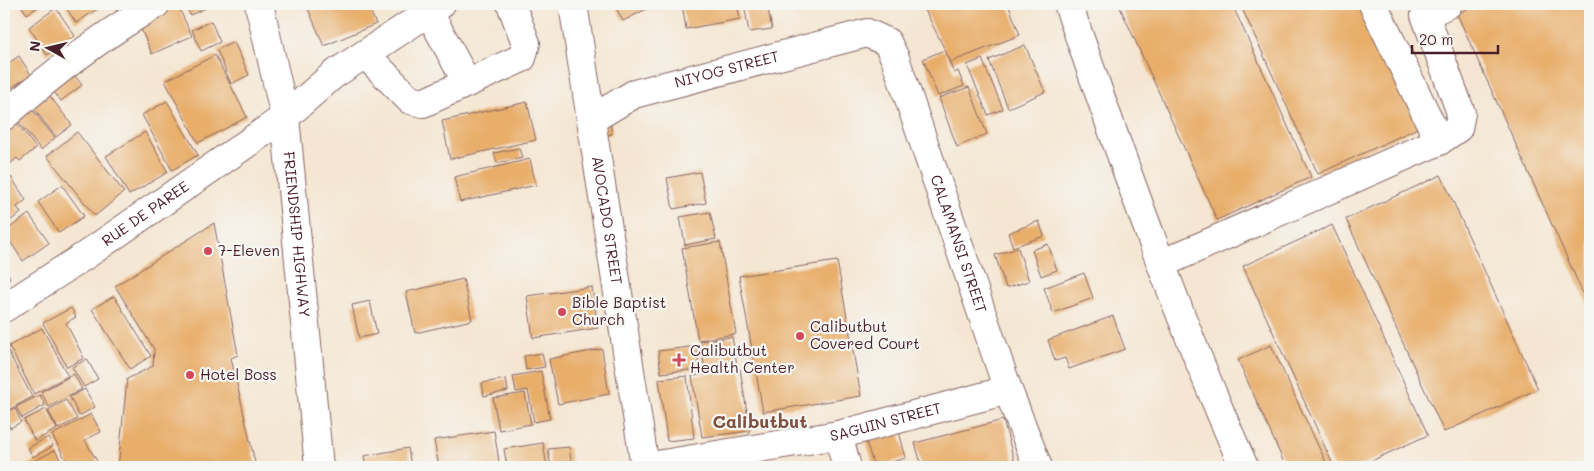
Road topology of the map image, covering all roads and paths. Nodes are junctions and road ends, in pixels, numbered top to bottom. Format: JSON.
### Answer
{"nodes":[{"id":1,"x":156,"y":4,"type":"edge"},
{"id":2,"x":260,"y":4,"type":"edge"},
{"id":3,"x":511,"y":4,"type":"edge"},
{"id":4,"x":573,"y":4,"type":"edge"},
{"id":5,"x":1373,"y":4,"type":"edge"},
{"id":6,"x":1448,"y":4,"type":"edge"},
{"id":7,"x":1072,"y":5,"type":"edge"},
{"id":8,"x":435,"y":8,"type":"edge"},
{"id":9,"x":867,"y":32,"type":"joint"},
{"id":10,"x":365,"y":54,"type":"junction"},
{"id":11,"x":467,"y":83,"type":"junction"},
{"id":12,"x":4,"y":116,"type":"edge"},
{"id":13,"x":285,"y":117,"type":"junction"},
{"id":14,"x":592,"y":119,"type":"junction"},
{"id":15,"x":1439,"y":140,"type":"junction"},
{"id":16,"x":1161,"y":264,"type":"junction"},
{"id":17,"x":4,"y":308,"type":"edge"},
{"id":18,"x":1008,"y":390,"type":"junction"},
{"id":19,"x":838,"y":435,"type":"junction"},
{"id":20,"x":319,"y":467,"type":"edge"},
{"id":21,"x":645,"y":467,"type":"edge"},
{"id":22,"x":847,"y":467,"type":"edge"},
{"id":23,"x":1038,"y":467,"type":"edge"},
{"id":24,"x":1244,"y":467,"type":"edge"}],
"edges":[{"from":1,"to":12,"type":"street"},
{"from":2,"to":13,"type":"street","name":"FRIENDSHIP HIGHWAY"},
{"from":3,"to":11,"type":"street"},
{"from":4,"to":14,"type":"street","name":"AVOCADO STREET"},
{"from":5,"to":15,"type":"street"},
{"from":6,"to":15,"type":"street"},
{"from":7,"to":16,"type":"street"},
{"from":8,"to":10,"type":"street","name":"RUE DE PAREE"},
{"from":8,"to":11,"type":"street"},
{"from":9,"to":14,"type":"street","name":"NIYOG STREET"},
{"from":9,"to":18,"type":"street","name":"CALAMANSI STREET"},
{"from":10,"to":11,"type":"street"},
{"from":10,"to":13,"type":"street","name":"RUE DE PAREE"},
{"from":13,"to":17,"type":"street","name":"RUE DE PAREE"},
{"from":13,"to":20,"type":"street","name":"FRIENDSHIP HIGHWAY"},
{"from":14,"to":21,"type":"street","name":"AVOCADO STREET"},
{"from":15,"to":16,"type":"street"},
{"from":16,"to":24,"type":"street"},
{"from":18,"to":19,"type":"street","name":"SAGUIN STREET"},
{"from":18,"to":23,"type":"street","name":"CALAMANSI STREET"},
{"from":19,"to":21,"type":"street","name":"SAGUIN STREET"},
{"from":19,"to":22,"type":"street"}]}
